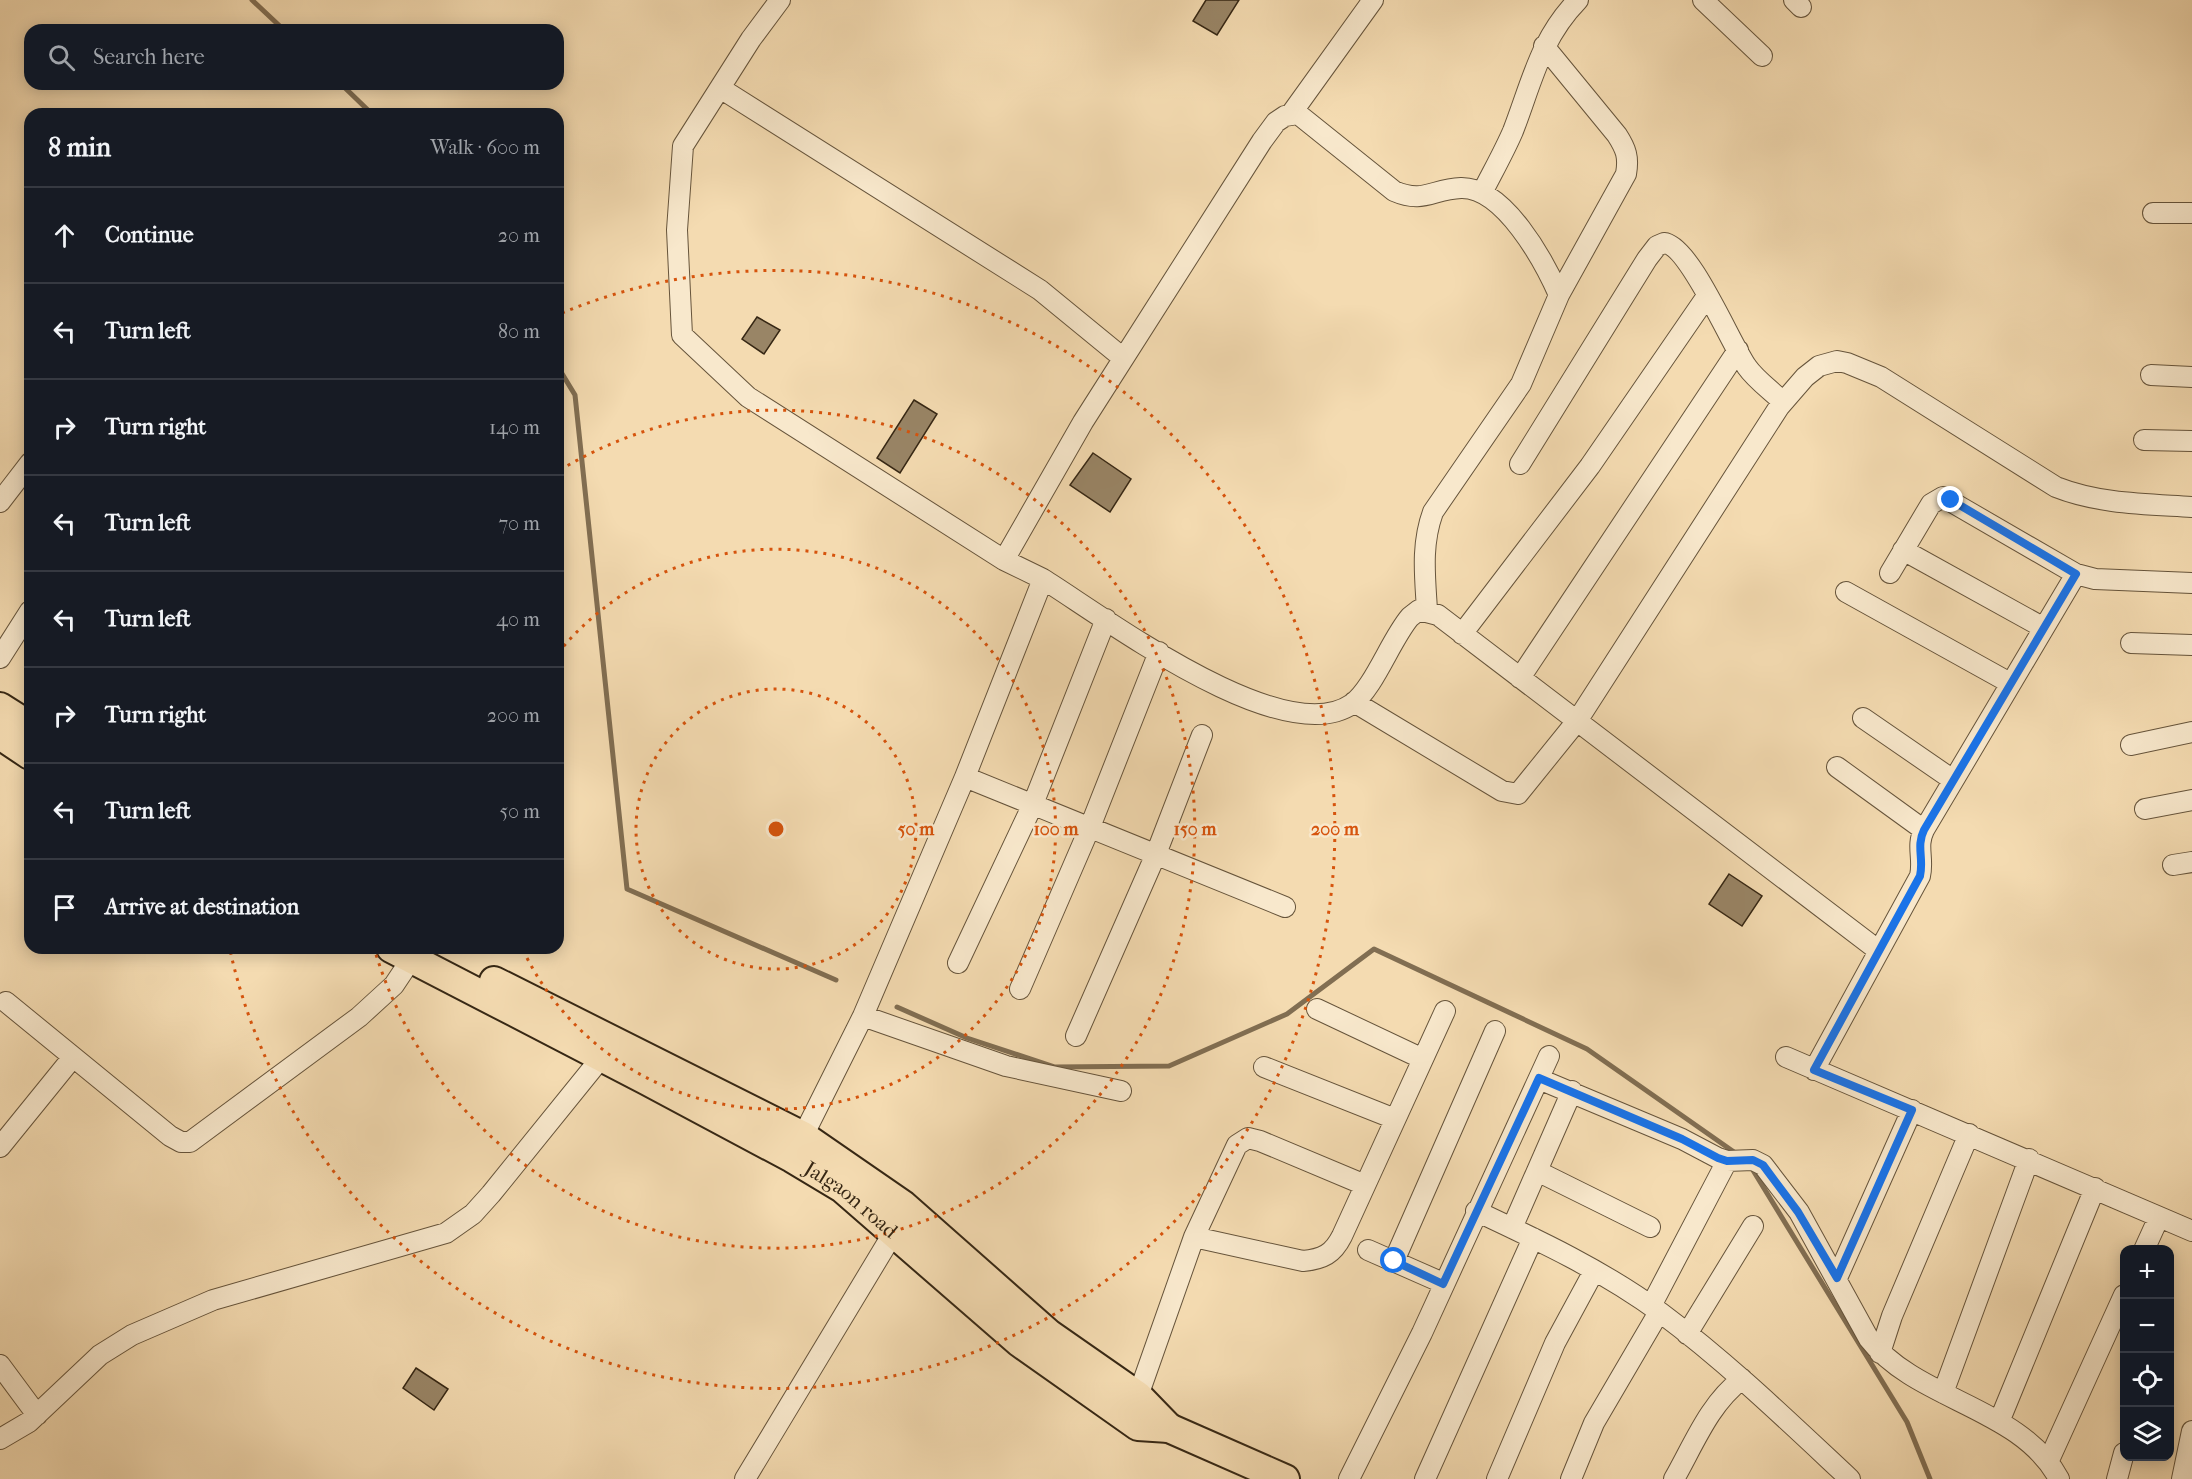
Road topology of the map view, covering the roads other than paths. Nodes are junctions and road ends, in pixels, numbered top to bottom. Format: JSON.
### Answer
{"nodes":[{"id":1,"x":780,"y":0,"type":"edge"},
{"id":2,"x":1373,"y":0,"type":"edge"},
{"id":3,"x":1578,"y":0,"type":"edge"},
{"id":4,"x":1703,"y":0,"type":"edge"},
{"id":5,"x":1544,"y":46,"type":"junction"},
{"id":6,"x":1762,"y":56,"type":"dead end"},
{"id":7,"x":720,"y":88,"type":"junction"},
{"id":8,"x":1291,"y":114,"type":"junction"},
{"id":9,"x":1482,"y":193,"type":"junction"},
{"id":10,"x":2153,"y":213,"type":"dead end"},
{"id":11,"x":2192,"y":213,"type":"edge"},
{"id":12,"x":1559,"y":295,"type":"junction"},
{"id":13,"x":1707,"y":296,"type":"junction"},
{"id":14,"x":1738,"y":350,"type":"junction"},
{"id":15,"x":1123,"y":358,"type":"junction"},
{"id":16,"x":2151,"y":375,"type":"dead end"},
{"id":17,"x":2192,"y":377,"type":"edge"},
{"id":18,"x":1783,"y":402,"type":"junction"},
{"id":19,"x":2144,"y":440,"type":"dead end"},
{"id":20,"x":2192,"y":441,"type":"edge"},
{"id":21,"x":1520,"y":464,"type":"dead end"},
{"id":22,"x":24,"y":471,"type":"edge"},
{"id":23,"x":0,"y":502,"type":"edge"},
{"id":24,"x":2192,"y":507,"type":"edge"},
{"id":25,"x":1903,"y":550,"type":"junction"},
{"id":26,"x":1004,"y":560,"type":"junction"},
{"id":27,"x":1890,"y":573,"type":"dead end"},
{"id":28,"x":2076,"y":574,"type":"junction"},
{"id":29,"x":1043,"y":579,"type":"junction"},
{"id":30,"x":2192,"y":583,"type":"edge"},
{"id":31,"x":1846,"y":592,"type":"dead end"},
{"id":32,"x":1427,"y":610,"type":"junction"},
{"id":33,"x":1106,"y":619,"type":"junction"},
{"id":34,"x":24,"y":620,"type":"edge"},
{"id":35,"x":2044,"y":628,"type":"junction"},
{"id":36,"x":1462,"y":634,"type":"junction"},
{"id":37,"x":2131,"y":643,"type":"dead end"},
{"id":38,"x":2192,"y":645,"type":"edge"},
{"id":39,"x":1159,"y":652,"type":"junction"},
{"id":40,"x":0,"y":658,"type":"edge"},
{"id":41,"x":1520,"y":678,"type":"junction"},
{"id":42,"x":2010,"y":683,"type":"junction"},
{"id":43,"x":1354,"y":702,"type":"junction"},
{"id":44,"x":0,"y":707,"type":"edge"},
{"id":45,"x":1863,"y":718,"type":"dead end"},
{"id":46,"x":24,"y":722,"type":"edge"},
{"id":47,"x":1576,"y":722,"type":"junction"},
{"id":48,"x":2192,"y":732,"type":"edge"},
{"id":49,"x":0,"y":735,"type":"edge"},
{"id":50,"x":1202,"y":735,"type":"dead end"},
{"id":51,"x":2131,"y":746,"type":"dead end"},
{"id":52,"x":24,"y":751,"type":"edge"},
{"id":53,"x":1837,"y":768,"type":"dead end"},
{"id":54,"x":965,"y":777,"type":"junction"},
{"id":55,"x":1953,"y":780,"type":"junction"},
{"id":56,"x":2192,"y":800,"type":"edge"},
{"id":57,"x":1033,"y":804,"type":"junction"},
{"id":58,"x":2145,"y":809,"type":"dead end"},
{"id":59,"x":1090,"y":827,"type":"junction"},
{"id":60,"x":1924,"y":830,"type":"junction"},
{"id":61,"x":1156,"y":855,"type":"junction"},
{"id":62,"x":1285,"y":907,"type":"dead end"},
{"id":63,"x":1879,"y":951,"type":"junction"},
{"id":64,"x":423,"y":956,"type":"edge"},
{"id":65,"x":957,"y":963,"type":"dead end"},
{"id":66,"x":1020,"y":989,"type":"dead end"},
{"id":67,"x":6,"y":1002,"type":"dead end"},
{"id":68,"x":1317,"y":1009,"type":"dead end"},
{"id":69,"x":1445,"y":1011,"type":"dead end"},
{"id":70,"x":863,"y":1016,"type":"junction"},
{"id":71,"x":1495,"y":1031,"type":"dead end"},
{"id":72,"x":1076,"y":1036,"type":"dead end"},
{"id":73,"x":606,"y":1048,"type":"junction"},
{"id":74,"x":1549,"y":1056,"type":"dead end"},
{"id":75,"x":73,"y":1057,"type":"junction"},
{"id":76,"x":1786,"y":1057,"type":"dead end"},
{"id":77,"x":1423,"y":1059,"type":"junction"},
{"id":78,"x":1264,"y":1067,"type":"dead end"},
{"id":79,"x":1814,"y":1070,"type":"junction"},
{"id":80,"x":1539,"y":1078,"type":"junction"},
{"id":81,"x":1121,"y":1091,"type":"dead end"},
{"id":82,"x":1572,"y":1091,"type":"junction"},
{"id":83,"x":1912,"y":1110,"type":"junction"},
{"id":84,"x":1395,"y":1119,"type":"junction"},
{"id":85,"x":1969,"y":1134,"type":"junction"},
{"id":86,"x":0,"y":1147,"type":"edge"},
{"id":87,"x":798,"y":1147,"type":"junction"},
{"id":88,"x":2029,"y":1159,"type":"junction"},
{"id":89,"x":1727,"y":1161,"type":"junction"},
{"id":90,"x":1537,"y":1171,"type":"junction"},
{"id":91,"x":1365,"y":1185,"type":"junction"},
{"id":92,"x":2095,"y":1188,"type":"junction"},
{"id":93,"x":1476,"y":1211,"type":"junction"},
{"id":94,"x":2159,"y":1217,"type":"junction"},
{"id":95,"x":901,"y":1221,"type":"junction"},
{"id":96,"x":1753,"y":1226,"type":"dead end"},
{"id":97,"x":1650,"y":1227,"type":"dead end"},
{"id":98,"x":1512,"y":1228,"type":"junction"},
{"id":99,"x":2192,"y":1231,"type":"edge"},
{"id":100,"x":1194,"y":1237,"type":"junction"},
{"id":101,"x":1533,"y":1238,"type":"junction"},
{"id":102,"x":2146,"y":1245,"type":"edge"},
{"id":103,"x":1368,"y":1250,"type":"dead end"},
{"id":104,"x":1394,"y":1261,"type":"junction"},
{"id":105,"x":1594,"y":1271,"type":"junction"},
{"id":106,"x":1837,"y":1278,"type":"junction"},
{"id":107,"x":1443,"y":1284,"type":"junction"},
{"id":108,"x":2122,"y":1299,"type":"edge"},
{"id":109,"x":1655,"y":1309,"type":"junction"},
{"id":110,"x":1687,"y":1334,"type":"junction"},
{"id":111,"x":1880,"y":1353,"type":"junction"},
{"id":112,"x":0,"y":1365,"type":"edge"},
{"id":113,"x":1742,"y":1379,"type":"junction"},
{"id":114,"x":1943,"y":1393,"type":"junction"},
{"id":115,"x":1138,"y":1396,"type":"junction"},
{"id":116,"x":37,"y":1415,"type":"junction"},
{"id":117,"x":1999,"y":1422,"type":"junction"},
{"id":118,"x":1169,"y":1428,"type":"junction"},
{"id":119,"x":2192,"y":1431,"type":"edge"},
{"id":120,"x":0,"y":1439,"type":"edge"},
{"id":121,"x":2049,"y":1460,"type":"junction"},
{"id":122,"x":2122,"y":1461,"type":"edge"},
{"id":123,"x":745,"y":1479,"type":"edge"},
{"id":124,"x":1285,"y":1479,"type":"edge"},
{"id":125,"x":1349,"y":1479,"type":"edge"},
{"id":126,"x":1425,"y":1479,"type":"edge"},
{"id":127,"x":1497,"y":1479,"type":"edge"},
{"id":128,"x":1571,"y":1479,"type":"edge"},
{"id":129,"x":1674,"y":1479,"type":"edge"},
{"id":130,"x":1850,"y":1479,"type":"edge"},
{"id":131,"x":2059,"y":1479,"type":"edge"},
{"id":132,"x":2117,"y":1479,"type":"edge"},
{"id":133,"x":2182,"y":1479,"type":"edge"}],
"edges":[{"from":1,"to":7,"type":"street"},
{"from":2,"to":8,"type":"street"},
{"from":3,"to":5,"type":"street"},
{"from":4,"to":6,"type":"street"},
{"from":5,"to":9,"type":"street"},
{"from":5,"to":12,"type":"street"},
{"from":7,"to":15,"type":"street"},
{"from":7,"to":26,"type":"street"},
{"from":8,"to":9,"type":"street"},
{"from":8,"to":15,"type":"street"},
{"from":9,"to":12,"type":"street"},
{"from":10,"to":11,"type":"street"},
{"from":12,"to":32,"type":"street"},
{"from":13,"to":14,"type":"street"},
{"from":13,"to":21,"type":"street"},
{"from":13,"to":36,"type":"street"},
{"from":14,"to":18,"type":"street"},
{"from":14,"to":41,"type":"street"},
{"from":15,"to":26,"type":"street"},
{"from":16,"to":17,"type":"street"},
{"from":18,"to":24,"type":"street"},
{"from":18,"to":47,"type":"street"},
{"from":19,"to":20,"type":"street"},
{"from":22,"to":23,"type":"street"},
{"from":25,"to":27,"type":"street"},
{"from":25,"to":28,"type":"street"},
{"from":25,"to":35,"type":"street"},
{"from":26,"to":29,"type":"street"},
{"from":28,"to":30,"type":"street"},
{"from":28,"to":35,"type":"street"},
{"from":29,"to":33,"type":"street"},
{"from":29,"to":54,"type":"street"},
{"from":31,"to":42,"type":"street"},
{"from":32,"to":36,"type":"street"},
{"from":32,"to":43,"type":"street"},
{"from":33,"to":39,"type":"street"},
{"from":33,"to":57,"type":"street"},
{"from":34,"to":40,"type":"street"},
{"from":35,"to":42,"type":"street"},
{"from":36,"to":41,"type":"street"},
{"from":37,"to":38,"type":"street"},
{"from":39,"to":43,"type":"street"},
{"from":39,"to":59,"type":"street"},
{"from":41,"to":47,"type":"street"},
{"from":42,"to":55,"type":"street"},
{"from":43,"to":47,"type":"street"},
{"from":44,"to":46,"type":"highway"},
{"from":45,"to":55,"type":"street"},
{"from":47,"to":63,"type":"street"},
{"from":48,"to":51,"type":"street"},
{"from":49,"to":52,"type":"highway"},
{"from":50,"to":61,"type":"street"},
{"from":53,"to":60,"type":"street"},
{"from":54,"to":57,"type":"street"},
{"from":54,"to":70,"type":"street"},
{"from":55,"to":60,"type":"street"},
{"from":56,"to":58,"type":"street"},
{"from":57,"to":59,"type":"street"},
{"from":57,"to":65,"type":"street"},
{"from":59,"to":61,"type":"street"},
{"from":59,"to":66,"type":"street"},
{"from":60,"to":63,"type":"street"},
{"from":61,"to":62,"type":"street"},
{"from":61,"to":72,"type":"street"},
{"from":63,"to":79,"type":"street"},
{"from":64,"to":73,"type":"highway","name":"Jalgaon road"},
{"from":64,"to":75,"type":"street"},
{"from":67,"to":75,"type":"street"},
{"from":68,"to":77,"type":"street"},
{"from":69,"to":77,"type":"street"},
{"from":70,"to":81,"type":"street"},
{"from":70,"to":87,"type":"street"},
{"from":71,"to":104,"type":"street"},
{"from":73,"to":87,"type":"highway","name":"Jalgaon road"},
{"from":73,"to":116,"type":"street"},
{"from":74,"to":80,"type":"street"},
{"from":75,"to":86,"type":"street"},
{"from":76,"to":79,"type":"street"},
{"from":77,"to":84,"type":"street"},
{"from":78,"to":84,"type":"street"},
{"from":79,"to":83,"type":"street"},
{"from":80,"to":82,"type":"street"},
{"from":80,"to":93,"type":"street"},
{"from":82,"to":89,"type":"street"},
{"from":82,"to":90,"type":"street"},
{"from":83,"to":85,"type":"street"},
{"from":83,"to":106,"type":"street"},
{"from":84,"to":91,"type":"street"},
{"from":85,"to":88,"type":"street"},
{"from":85,"to":111,"type":"street"},
{"from":87,"to":95,"type":"highway","name":"Jalgaon road"},
{"from":88,"to":92,"type":"street"},
{"from":88,"to":114,"type":"street"},
{"from":89,"to":106,"type":"street"},
{"from":89,"to":109,"type":"street"},
{"from":90,"to":97,"type":"street"},
{"from":90,"to":98,"type":"street"},
{"from":91,"to":100,"type":"street"},
{"from":91,"to":100,"type":"street"},
{"from":92,"to":94,"type":"street"},
{"from":92,"to":117,"type":"street"},
{"from":93,"to":98,"type":"street"},
{"from":93,"to":107,"type":"street"},
{"from":94,"to":99,"type":"street"},
{"from":94,"to":102,"type":"street"},
{"from":95,"to":115,"type":"highway"},
{"from":95,"to":118,"type":"highway","name":"Jalgaon road"},
{"from":95,"to":123,"type":"street"},
{"from":96,"to":110,"type":"street"},
{"from":98,"to":101,"type":"street"},
{"from":100,"to":115,"type":"street"},
{"from":101,"to":105,"type":"street"},
{"from":101,"to":126,"type":"street"},
{"from":103,"to":104,"type":"street"},
{"from":104,"to":107,"type":"street"},
{"from":105,"to":109,"type":"street"},
{"from":105,"to":127,"type":"street"},
{"from":106,"to":111,"type":"street"},
{"from":107,"to":125,"type":"street"},
{"from":108,"to":121,"type":"street"},
{"from":109,"to":110,"type":"street"},
{"from":109,"to":128,"type":"street"},
{"from":110,"to":113,"type":"street"},
{"from":111,"to":114,"type":"street"},
{"from":112,"to":116,"type":"street"},
{"from":113,"to":129,"type":"street"},
{"from":113,"to":130,"type":"street"},
{"from":114,"to":117,"type":"street"},
{"from":115,"to":118,"type":"highway"},
{"from":116,"to":120,"type":"street"},
{"from":117,"to":121,"type":"street"},
{"from":118,"to":124,"type":"highway","name":"Jalgaon road"},
{"from":119,"to":133,"type":"street"},
{"from":121,"to":131,"type":"street"},
{"from":122,"to":132,"type":"street"}]}
